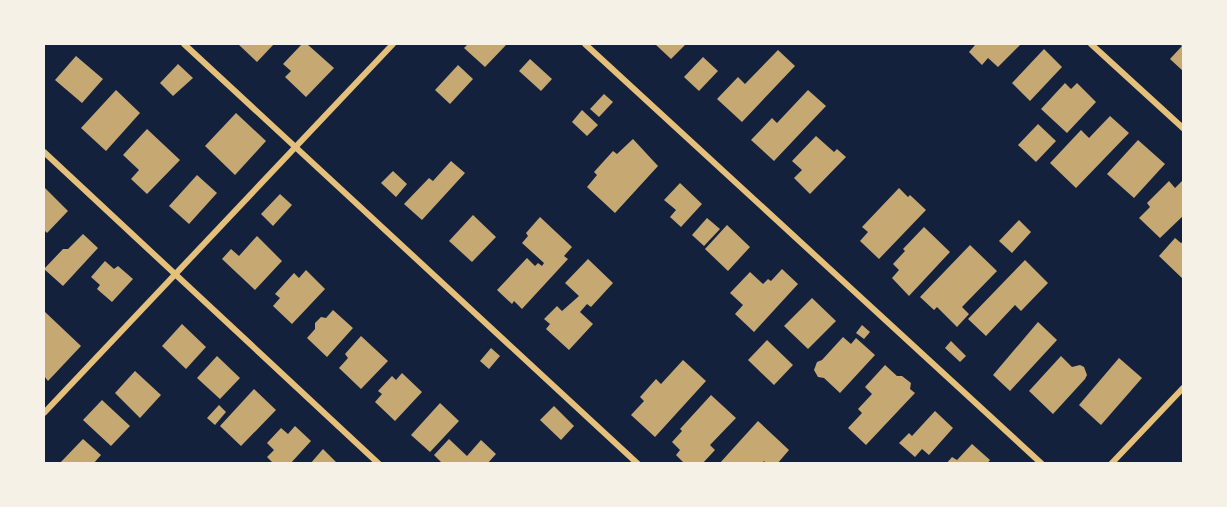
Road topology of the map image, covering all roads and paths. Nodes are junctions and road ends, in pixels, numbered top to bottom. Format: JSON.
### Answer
{"nodes":[{"id":1,"x":184,"y":44,"type":"edge"},
{"id":2,"x":393,"y":44,"type":"edge"},
{"id":3,"x":585,"y":44,"type":"edge"},
{"id":4,"x":1090,"y":44,"type":"edge"},
{"id":5,"x":1184,"y":129,"type":"edge"},
{"id":6,"x":296,"y":147,"type":"junction"},
{"id":7,"x":44,"y":152,"type":"edge"},
{"id":8,"x":174,"y":275,"type":"junction"},
{"id":9,"x":1184,"y":387,"type":"edge"},
{"id":10,"x":44,"y":413,"type":"edge"},
{"id":11,"x":379,"y":464,"type":"edge"},
{"id":12,"x":638,"y":464,"type":"edge"},
{"id":13,"x":1042,"y":464,"type":"edge"},
{"id":14,"x":1111,"y":464,"type":"edge"}],
"edges":[{"from":1,"to":6,"type":"street"},
{"from":2,"to":6,"type":"street"},
{"from":3,"to":13,"type":"street"},
{"from":4,"to":5,"type":"street"},
{"from":6,"to":8,"type":"street"},
{"from":6,"to":12,"type":"street"},
{"from":7,"to":8,"type":"street"},
{"from":8,"to":10,"type":"street"},
{"from":8,"to":11,"type":"street"},
{"from":9,"to":14,"type":"street"}]}
